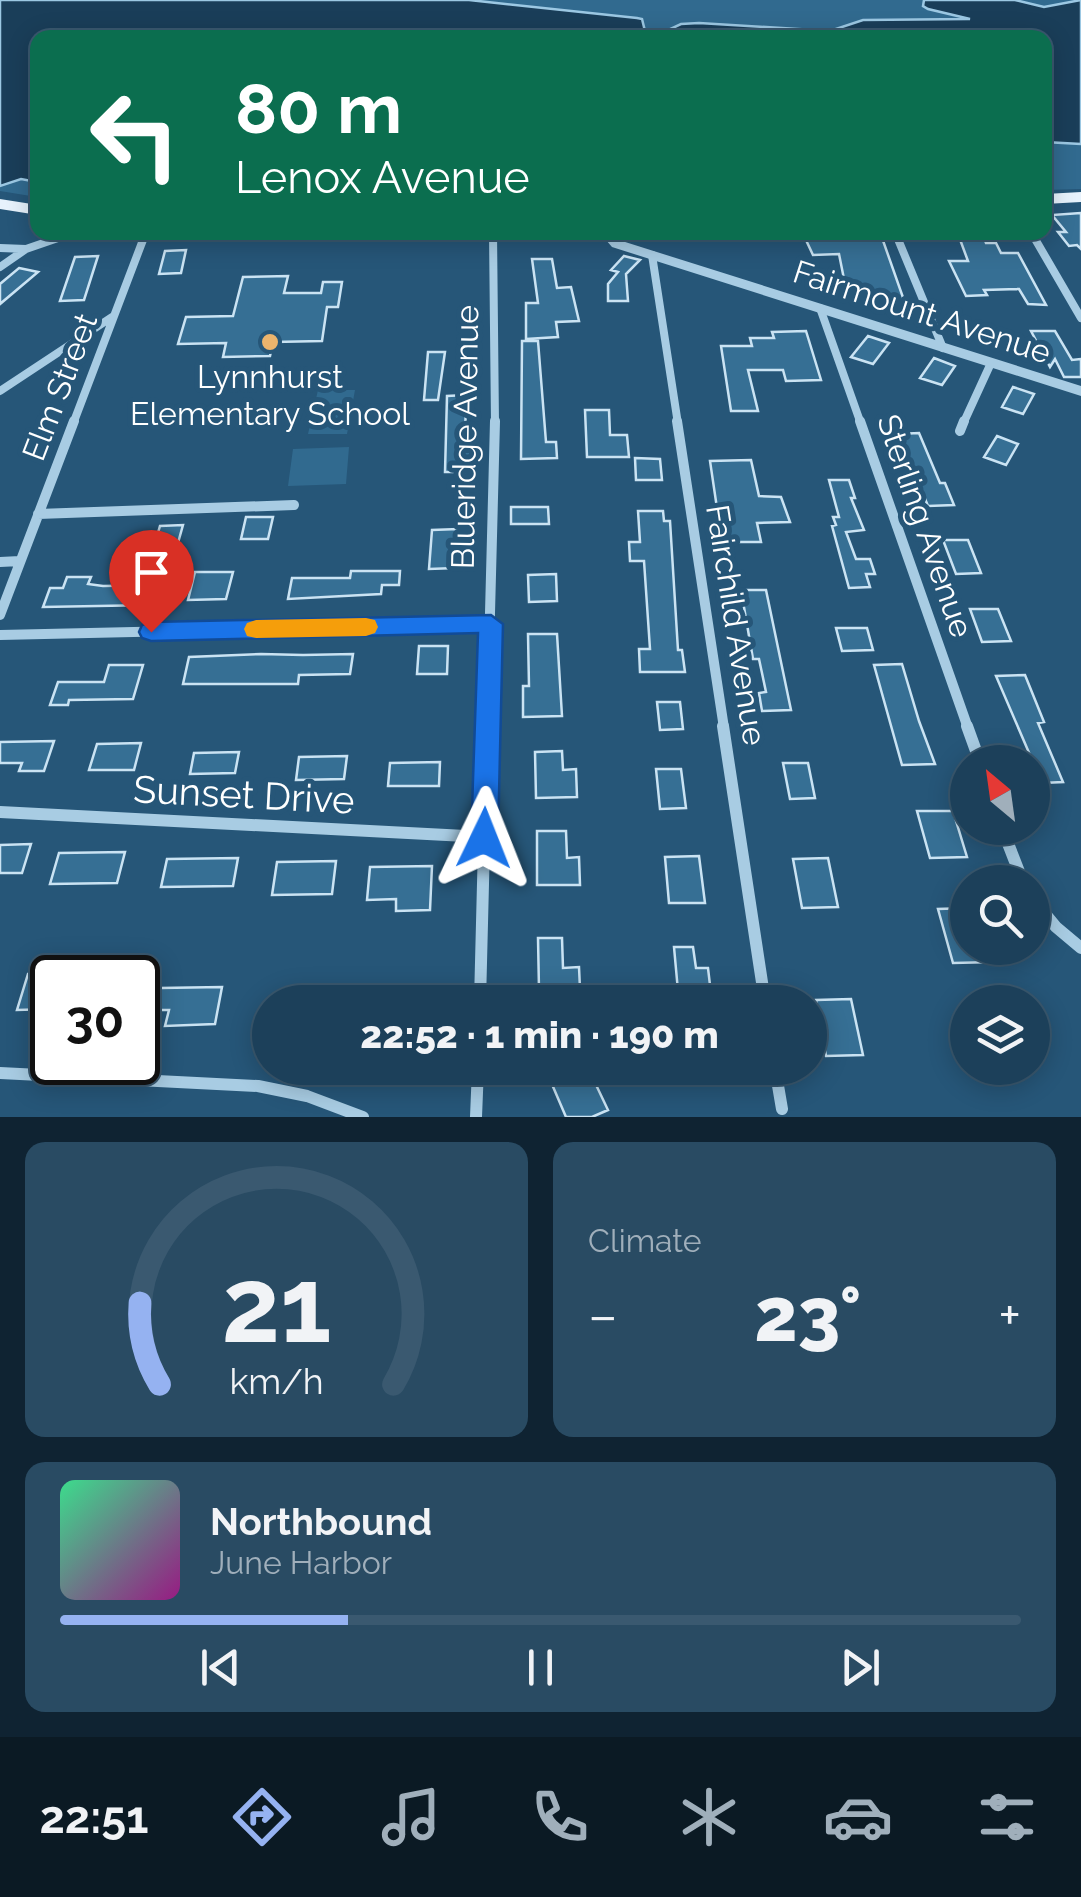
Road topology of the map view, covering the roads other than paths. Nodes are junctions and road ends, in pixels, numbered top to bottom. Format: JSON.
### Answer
{"nodes":[{"id":1,"x":1081,"y":197,"type":"edge"},
{"id":2,"x":1052,"y":199,"type":"edge"},
{"id":3,"x":0,"y":204,"type":"edge"},
{"id":4,"x":30,"y":209,"type":"edge"},
{"id":5,"x":52,"y":240,"type":"edge"},
{"id":6,"x":143,"y":240,"type":"edge"},
{"id":7,"x":494,"y":240,"type":"edge"},
{"id":8,"x":613,"y":240,"type":"edge"},
{"id":9,"x":629,"y":240,"type":"edge"},
{"id":10,"x":897,"y":240,"type":"edge"},
{"id":11,"x":1035,"y":240,"type":"edge"},
{"id":12,"x":0,"y":248,"type":"edge"},
{"id":13,"x":26,"y":249,"type":"junction"},
{"id":14,"x":632,"y":249,"type":"junction"},
{"id":15,"x":652,"y":255,"type":"junction"},
{"id":16,"x":0,"y":267,"type":"edge"},
{"id":17,"x":1078,"y":305,"type":"edge"},
{"id":18,"x":820,"y":308,"type":"junction"},
{"id":19,"x":113,"y":316,"type":"junction"},
{"id":20,"x":1081,"y":318,"type":"edge"},
{"id":21,"x":943,"y":348,"type":"junction"},
{"id":22,"x":991,"y":362,"type":"junction"},
{"id":23,"x":0,"y":391,"type":"edge"},
{"id":24,"x":1081,"y":391,"type":"edge"},
{"id":25,"x":960,"y":431,"type":"dead end"},
{"id":26,"x":294,"y":505,"type":"dead end"},
{"id":27,"x":38,"y":514,"type":"junction"},
{"id":28,"x":20,"y":561,"type":"junction"},
{"id":29,"x":0,"y":562,"type":"edge"},
{"id":30,"x":0,"y":615,"type":"edge"},
{"id":31,"x":491,"y":624,"type":"junction"},
{"id":32,"x":0,"y":635,"type":"edge"},
{"id":33,"x":974,"y":745,"type":"edge"},
{"id":34,"x":0,"y":812,"type":"edge"},
{"id":35,"x":484,"y":838,"type":"junction"},
{"id":36,"x":1050,"y":920,"type":"edge"},
{"id":37,"x":1081,"y":948,"type":"edge"},
{"id":38,"x":480,"y":985,"type":"edge"},
{"id":39,"x":763,"y":985,"type":"edge"},
{"id":40,"x":0,"y":1072,"type":"edge"},
{"id":41,"x":477,"y":1085,"type":"edge"},
{"id":42,"x":778,"y":1085,"type":"edge"},
{"id":43,"x":782,"y":1109,"type":"dead end"},
{"id":44,"x":363,"y":1117,"type":"edge"},
{"id":45,"x":476,"y":1117,"type":"edge"}],
"edges":[{"from":1,"to":2,"type":"main road"},
{"from":3,"to":4,"type":"main road"},
{"from":5,"to":13,"type":"street"},
{"from":6,"to":19,"type":"street","name":"Elm Street"},
{"from":7,"to":31,"type":"street","name":"Blueridge Avenue"},
{"from":8,"to":14,"type":"street","name":"Fairmount Avenue"},
{"from":9,"to":14,"type":"street"},
{"from":10,"to":21,"type":"street"},
{"from":11,"to":17,"type":"street"},
{"from":12,"to":13,"type":"street"},
{"from":13,"to":16,"type":"street"},
{"from":14,"to":15,"type":"street","name":"Fairmount Avenue"},
{"from":15,"to":18,"type":"street","name":"Fairmount Avenue"},
{"from":15,"to":39,"type":"street","name":"Fairchild Avenue"},
{"from":17,"to":20,"type":"street"},
{"from":18,"to":21,"type":"street","name":"Fairmount Avenue"},
{"from":18,"to":33,"type":"street","name":"Sterling Avenue"},
{"from":19,"to":23,"type":"street"},
{"from":19,"to":27,"type":"street","name":"Elm Street"},
{"from":21,"to":22,"type":"street","name":"Fairmount Avenue"},
{"from":22,"to":24,"type":"street","name":"Fairmount Avenue"},
{"from":22,"to":25,"type":"street"},
{"from":26,"to":27,"type":"street"},
{"from":27,"to":28,"type":"street","name":"Elm Street"},
{"from":28,"to":29,"type":"street"},
{"from":28,"to":30,"type":"street","name":"Elm Street"},
{"from":31,"to":32,"type":"street"},
{"from":31,"to":35,"type":"street","name":"Blueridge Avenue"},
{"from":34,"to":35,"type":"street","name":"Sunset Drive"},
{"from":35,"to":38,"type":"street","name":"Blueridge Avenue"},
{"from":36,"to":37,"type":"street"},
{"from":40,"to":44,"type":"street"},
{"from":41,"to":45,"type":"street"},
{"from":42,"to":43,"type":"street"}]}
